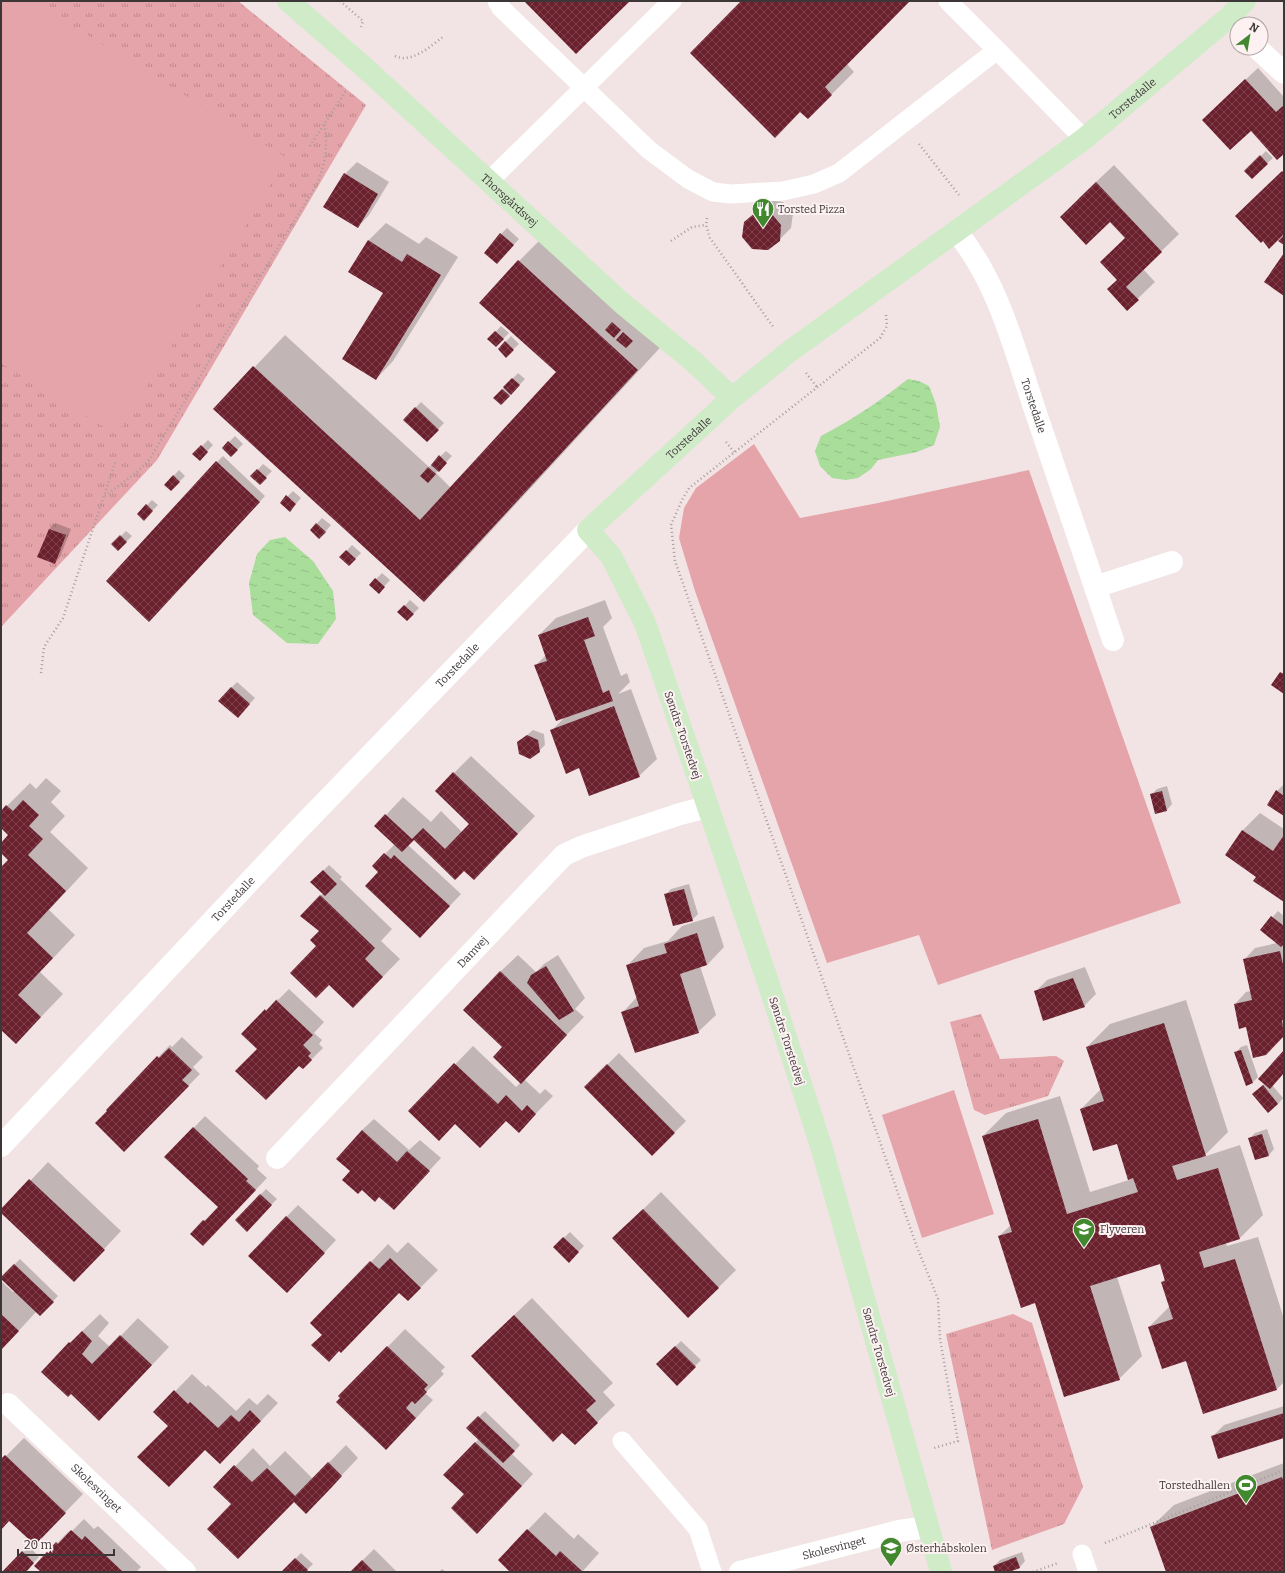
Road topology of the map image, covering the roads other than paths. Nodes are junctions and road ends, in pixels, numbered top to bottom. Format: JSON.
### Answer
{"nodes":[{"id":1,"x":288,"y":1,"type":"edge"},
{"id":2,"x":497,"y":1,"type":"edge"},
{"id":3,"x":672,"y":1,"type":"edge"},
{"id":4,"x":948,"y":1,"type":"edge"},
{"id":5,"x":1245,"y":1,"type":"edge"},
{"id":6,"x":1236,"y":16,"type":"edge"},
{"id":7,"x":1229,"y":25,"type":"edge"},
{"id":8,"x":997,"y":50,"type":"junction"},
{"id":9,"x":1266,"y":56,"type":"edge"},
{"id":10,"x":1284,"y":73,"type":"edge"},
{"id":11,"x":583,"y":88,"type":"junction"},
{"id":12,"x":1084,"y":139,"type":"junction"},
{"id":13,"x":488,"y":182,"type":"junction"},
{"id":14,"x":957,"y":232,"type":"junction"},
{"id":15,"x":732,"y":398,"type":"junction"},
{"id":16,"x":588,"y":530,"type":"junction"},
{"id":17,"x":1172,"y":562,"type":"dead end"},
{"id":18,"x":1095,"y":587,"type":"junction"},
{"id":19,"x":1113,"y":640,"type":"dead end"},
{"id":20,"x":707,"y":807,"type":"junction"},
{"id":21,"x":1,"y":1146,"type":"edge"},
{"id":22,"x":277,"y":1158,"type":"dead end"},
{"id":23,"x":8,"y":1404,"type":"dead end"},
{"id":24,"x":622,"y":1441,"type":"dead end"},
{"id":25,"x":928,"y":1527,"type":"junction"},
{"id":26,"x":1082,"y":1554,"type":"road end"},
{"id":27,"x":185,"y":1572,"type":"edge"},
{"id":28,"x":712,"y":1572,"type":"edge"},
{"id":29,"x":740,"y":1572,"type":"edge"},
{"id":30,"x":940,"y":1572,"type":"edge"},
{"id":31,"x":1088,"y":1572,"type":"edge"}],
"edges":[{"from":1,"to":13,"type":"street","name":"Thorsgårdsvej"},
{"from":2,"to":11,"type":"lane"},
{"from":3,"to":11,"type":"lane"},
{"from":4,"to":8,"type":"lane"},
{"from":5,"to":6,"type":"street","name":"Torstedalle"},
{"from":7,"to":12,"type":"street","name":"Torstedalle"},
{"from":8,"to":11,"type":"lane"},
{"from":8,"to":12,"type":"lane"},
{"from":9,"to":10,"type":"street"},
{"from":11,"to":13,"type":"lane"},
{"from":12,"to":14,"type":"street","name":"Torstedalle"},
{"from":13,"to":15,"type":"street","name":"Thorsgårdsvej"},
{"from":14,"to":15,"type":"street","name":"Torstedalle"},
{"from":14,"to":18,"type":"street","name":"Torstedalle"},
{"from":15,"to":16,"type":"street","name":"Torstedalle"},
{"from":16,"to":20,"type":"street","name":"Søndre Torstedvej"},
{"from":16,"to":21,"type":"street","name":"Torstedalle"},
{"from":17,"to":18,"type":"street"},
{"from":18,"to":19,"type":"street","name":"Torstedalle"},
{"from":20,"to":22,"type":"street","name":"Damvej"},
{"from":20,"to":25,"type":"street","name":"Søndre Torstedvej"},
{"from":23,"to":27,"type":"street","name":"Skolesvinget"},
{"from":24,"to":28,"type":"lane"},
{"from":25,"to":29,"type":"street","name":"Skolesvinget"},
{"from":25,"to":30,"type":"street","name":"Søndre Torstedvej"},
{"from":26,"to":31,"type":"lane"}]}
